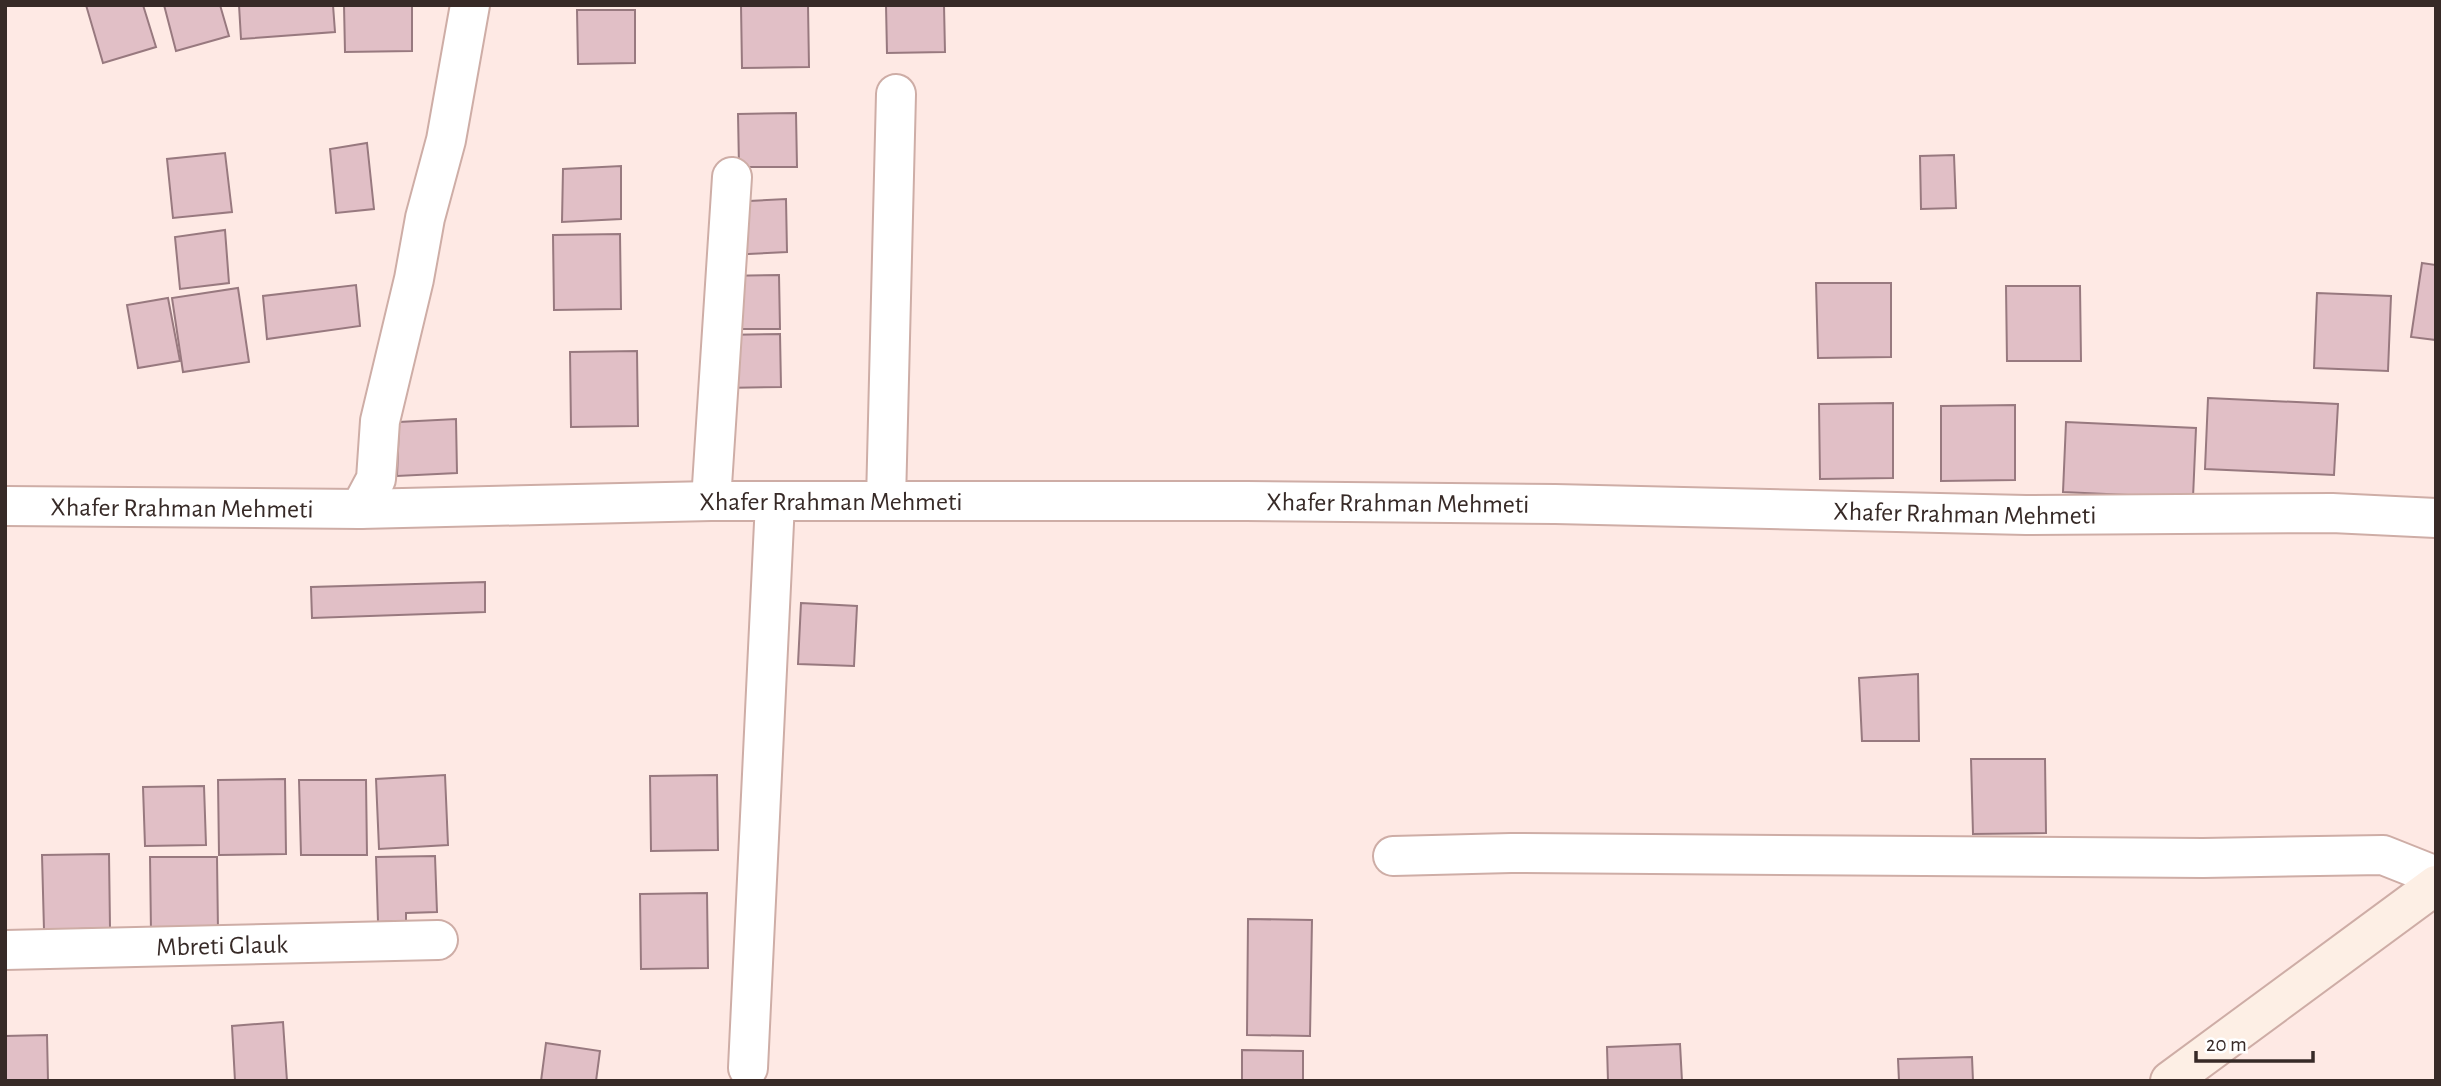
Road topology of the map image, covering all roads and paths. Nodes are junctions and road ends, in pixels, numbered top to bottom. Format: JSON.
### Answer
{"nodes":[{"id":1,"x":470,"y":5,"type":"edge"},
{"id":2,"x":896,"y":94,"type":"dead end"},
{"id":3,"x":732,"y":177,"type":"dead end"},
{"id":4,"x":711,"y":501,"type":"junction"},
{"id":5,"x":886,"y":501,"type":"junction"},
{"id":6,"x":775,"y":502,"type":"junction"},
{"id":7,"x":5,"y":506,"type":"edge"},
{"id":8,"x":360,"y":509,"type":"junction"},
{"id":9,"x":2436,"y":518,"type":"edge"},
{"id":10,"x":1393,"y":856,"type":"dead end"},
{"id":11,"x":2436,"y":876,"type":"edge"},
{"id":12,"x":2436,"y":885,"type":"edge"},
{"id":13,"x":438,"y":940,"type":"dead end"},
{"id":14,"x":5,"y":950,"type":"edge"},
{"id":15,"x":748,"y":1068,"type":"dead end"},
{"id":16,"x":2171,"y":1081,"type":"edge"}],
"edges":[{"from":1,"to":8,"type":"street"},
{"from":2,"to":5,"type":"street"},
{"from":3,"to":4,"type":"street"},
{"from":4,"to":6,"type":"street","name":"Xhafer Rrahman Mehmeti"},
{"from":4,"to":8,"type":"street","name":"Xhafer Rrahman Mehmeti"},
{"from":5,"to":6,"type":"street","name":"Xhafer Rrahman Mehmeti"},
{"from":5,"to":9,"type":"street","name":"Xhafer Rrahman Mehmeti"},
{"from":6,"to":15,"type":"street"},
{"from":7,"to":8,"type":"street","name":"Xhafer Rrahman Mehmeti"},
{"from":10,"to":11,"type":"street"},
{"from":12,"to":16,"type":"main road"},
{"from":13,"to":14,"type":"street","name":"Mbreti Glauk"}]}
